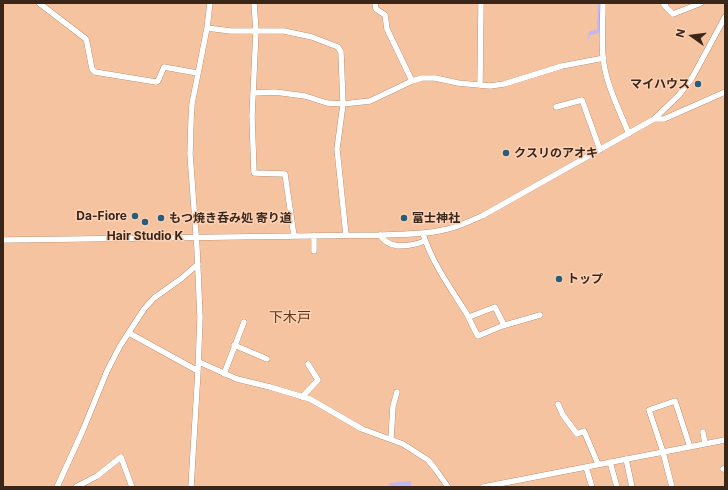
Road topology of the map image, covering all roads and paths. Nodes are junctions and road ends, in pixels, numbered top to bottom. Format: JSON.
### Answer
{"nodes":[{"id":1,"x":38,"y":3,"type":"edge"},
{"id":2,"x":210,"y":3,"type":"edge"},
{"id":3,"x":254,"y":3,"type":"edge"},
{"id":4,"x":375,"y":3,"type":"edge"},
{"id":5,"x":481,"y":3,"type":"edge"},
{"id":6,"x":603,"y":3,"type":"edge"},
{"id":7,"x":666,"y":3,"type":"edge"},
{"id":8,"x":698,"y":4,"type":"edge"},
{"id":9,"x":725,"y":17,"type":"edge"},
{"id":10,"x":207,"y":28,"type":"junction"},
{"id":11,"x":256,"y":31,"type":"junction"},
{"id":12,"x":604,"y":58,"type":"junction"},
{"id":13,"x":197,"y":73,"type":"junction"},
{"id":14,"x":412,"y":81,"type":"junction"},
{"id":15,"x":480,"y":85,"type":"junction"},
{"id":16,"x":253,"y":92,"type":"junction"},
{"id":17,"x":725,"y":92,"type":"edge"},
{"id":18,"x":343,"y":104,"type":"junction"},
{"id":19,"x":556,"y":107,"type":"dead end"},
{"id":20,"x":654,"y":119,"type":"junction"},
{"id":21,"x":629,"y":134,"type":"junction"},
{"id":22,"x":600,"y":150,"type":"junction"},
{"id":23,"x":423,"y":234,"type":"junction"},
{"id":24,"x":314,"y":235,"type":"junction"},
{"id":25,"x":346,"y":235,"type":"junction"},
{"id":26,"x":380,"y":235,"type":"junction"},
{"id":27,"x":294,"y":236,"type":"junction"},
{"id":28,"x":196,"y":237,"type":"junction"},
{"id":29,"x":3,"y":240,"type":"edge"},
{"id":30,"x":425,"y":241,"type":"junction"},
{"id":31,"x":314,"y":251,"type":"dead end"},
{"id":32,"x":198,"y":264,"type":"junction"},
{"id":33,"x":540,"y":315,"type":"dead end"},
{"id":34,"x":468,"y":317,"type":"junction"},
{"id":35,"x":244,"y":322,"type":"dead end"},
{"id":36,"x":502,"y":326,"type":"junction"},
{"id":37,"x":129,"y":333,"type":"junction"},
{"id":38,"x":234,"y":345,"type":"junction"},
{"id":39,"x":267,"y":359,"type":"dead end"},
{"id":40,"x":199,"y":362,"type":"junction"},
{"id":41,"x":308,"y":364,"type":"dead end"},
{"id":42,"x":198,"y":371,"type":"junction"},
{"id":43,"x":224,"y":374,"type":"junction"},
{"id":44,"x":397,"y":392,"type":"dead end"},
{"id":45,"x":302,"y":397,"type":"junction"},
{"id":46,"x":558,"y":404,"type":"dead end"},
{"id":47,"x":703,"y":432,"type":"dead end"},
{"id":48,"x":391,"y":439,"type":"junction"},
{"id":49,"x":725,"y":440,"type":"edge"},
{"id":50,"x":705,"y":444,"type":"junction"},
{"id":51,"x":690,"y":447,"type":"junction"},
{"id":52,"x":663,"y":452,"type":"junction"},
{"id":53,"x":626,"y":459,"type":"junction"},
{"id":54,"x":610,"y":462,"type":"junction"},
{"id":55,"x":598,"y":464,"type":"junction"},
{"id":56,"x":586,"y":467,"type":"junction"},
{"id":57,"x":57,"y":487,"type":"edge"},
{"id":58,"x":76,"y":487,"type":"edge"},
{"id":59,"x":132,"y":487,"type":"edge"},
{"id":60,"x":191,"y":487,"type":"edge"},
{"id":61,"x":448,"y":487,"type":"edge"},
{"id":62,"x":483,"y":487,"type":"edge"},
{"id":63,"x":592,"y":487,"type":"edge"},
{"id":64,"x":617,"y":487,"type":"edge"},
{"id":65,"x":632,"y":487,"type":"edge"},
{"id":66,"x":672,"y":487,"type":"edge"}],
"edges":[{"from":1,"to":13,"type":"street"},
{"from":2,"to":10,"type":"street"},
{"from":3,"to":11,"type":"street"},
{"from":4,"to":14,"type":"street"},
{"from":5,"to":15,"type":"street"},
{"from":6,"to":12,"type":"street"},
{"from":7,"to":8,"type":"street"},
{"from":9,"to":20,"type":"street"},
{"from":10,"to":11,"type":"street"},
{"from":10,"to":13,"type":"street"},
{"from":11,"to":16,"type":"street"},
{"from":11,"to":18,"type":"street"},
{"from":12,"to":15,"type":"street"},
{"from":12,"to":21,"type":"street"},
{"from":13,"to":28,"type":"street"},
{"from":14,"to":15,"type":"street"},
{"from":14,"to":18,"type":"street"},
{"from":16,"to":18,"type":"street"},
{"from":16,"to":27,"type":"street"},
{"from":17,"to":20,"type":"street"},
{"from":18,"to":25,"type":"street"},
{"from":19,"to":22,"type":"street"},
{"from":20,"to":21,"type":"street"},
{"from":21,"to":22,"type":"street"},
{"from":22,"to":23,"type":"street"},
{"from":23,"to":26,"type":"street"},
{"from":23,"to":30,"type":"street"},
{"from":24,"to":25,"type":"street"},
{"from":24,"to":27,"type":"street"},
{"from":24,"to":31,"type":"street"},
{"from":25,"to":26,"type":"street"},
{"from":26,"to":30,"type":"street"},
{"from":27,"to":28,"type":"street"},
{"from":28,"to":29,"type":"street"},
{"from":28,"to":32,"type":"street"},
{"from":30,"to":34,"type":"street"},
{"from":32,"to":37,"type":"street"},
{"from":32,"to":40,"type":"street"},
{"from":33,"to":36,"type":"street"},
{"from":34,"to":36,"type":"street"},
{"from":34,"to":36,"type":"street"},
{"from":35,"to":38,"type":"street"},
{"from":37,"to":42,"type":"street"},
{"from":37,"to":57,"type":"street"},
{"from":38,"to":39,"type":"street"},
{"from":38,"to":43,"type":"street"},
{"from":40,"to":42,"type":"street"},
{"from":40,"to":43,"type":"street"},
{"from":41,"to":45,"type":"street"},
{"from":42,"to":60,"type":"street"},
{"from":43,"to":45,"type":"street"},
{"from":44,"to":48,"type":"street"},
{"from":45,"to":48,"type":"street"},
{"from":46,"to":55,"type":"street"},
{"from":47,"to":50,"type":"street"},
{"from":48,"to":61,"type":"street"},
{"from":49,"to":50,"type":"street"},
{"from":50,"to":51,"type":"street"},
{"from":51,"to":52,"type":"street"},
{"from":51,"to":52,"type":"street"},
{"from":52,"to":53,"type":"street"},
{"from":52,"to":66,"type":"street"},
{"from":53,"to":54,"type":"street"},
{"from":53,"to":65,"type":"street"},
{"from":54,"to":55,"type":"street"},
{"from":54,"to":64,"type":"street"},
{"from":55,"to":56,"type":"street"},
{"from":56,"to":62,"type":"street"},
{"from":56,"to":63,"type":"street"},
{"from":58,"to":59,"type":"street"}]}
